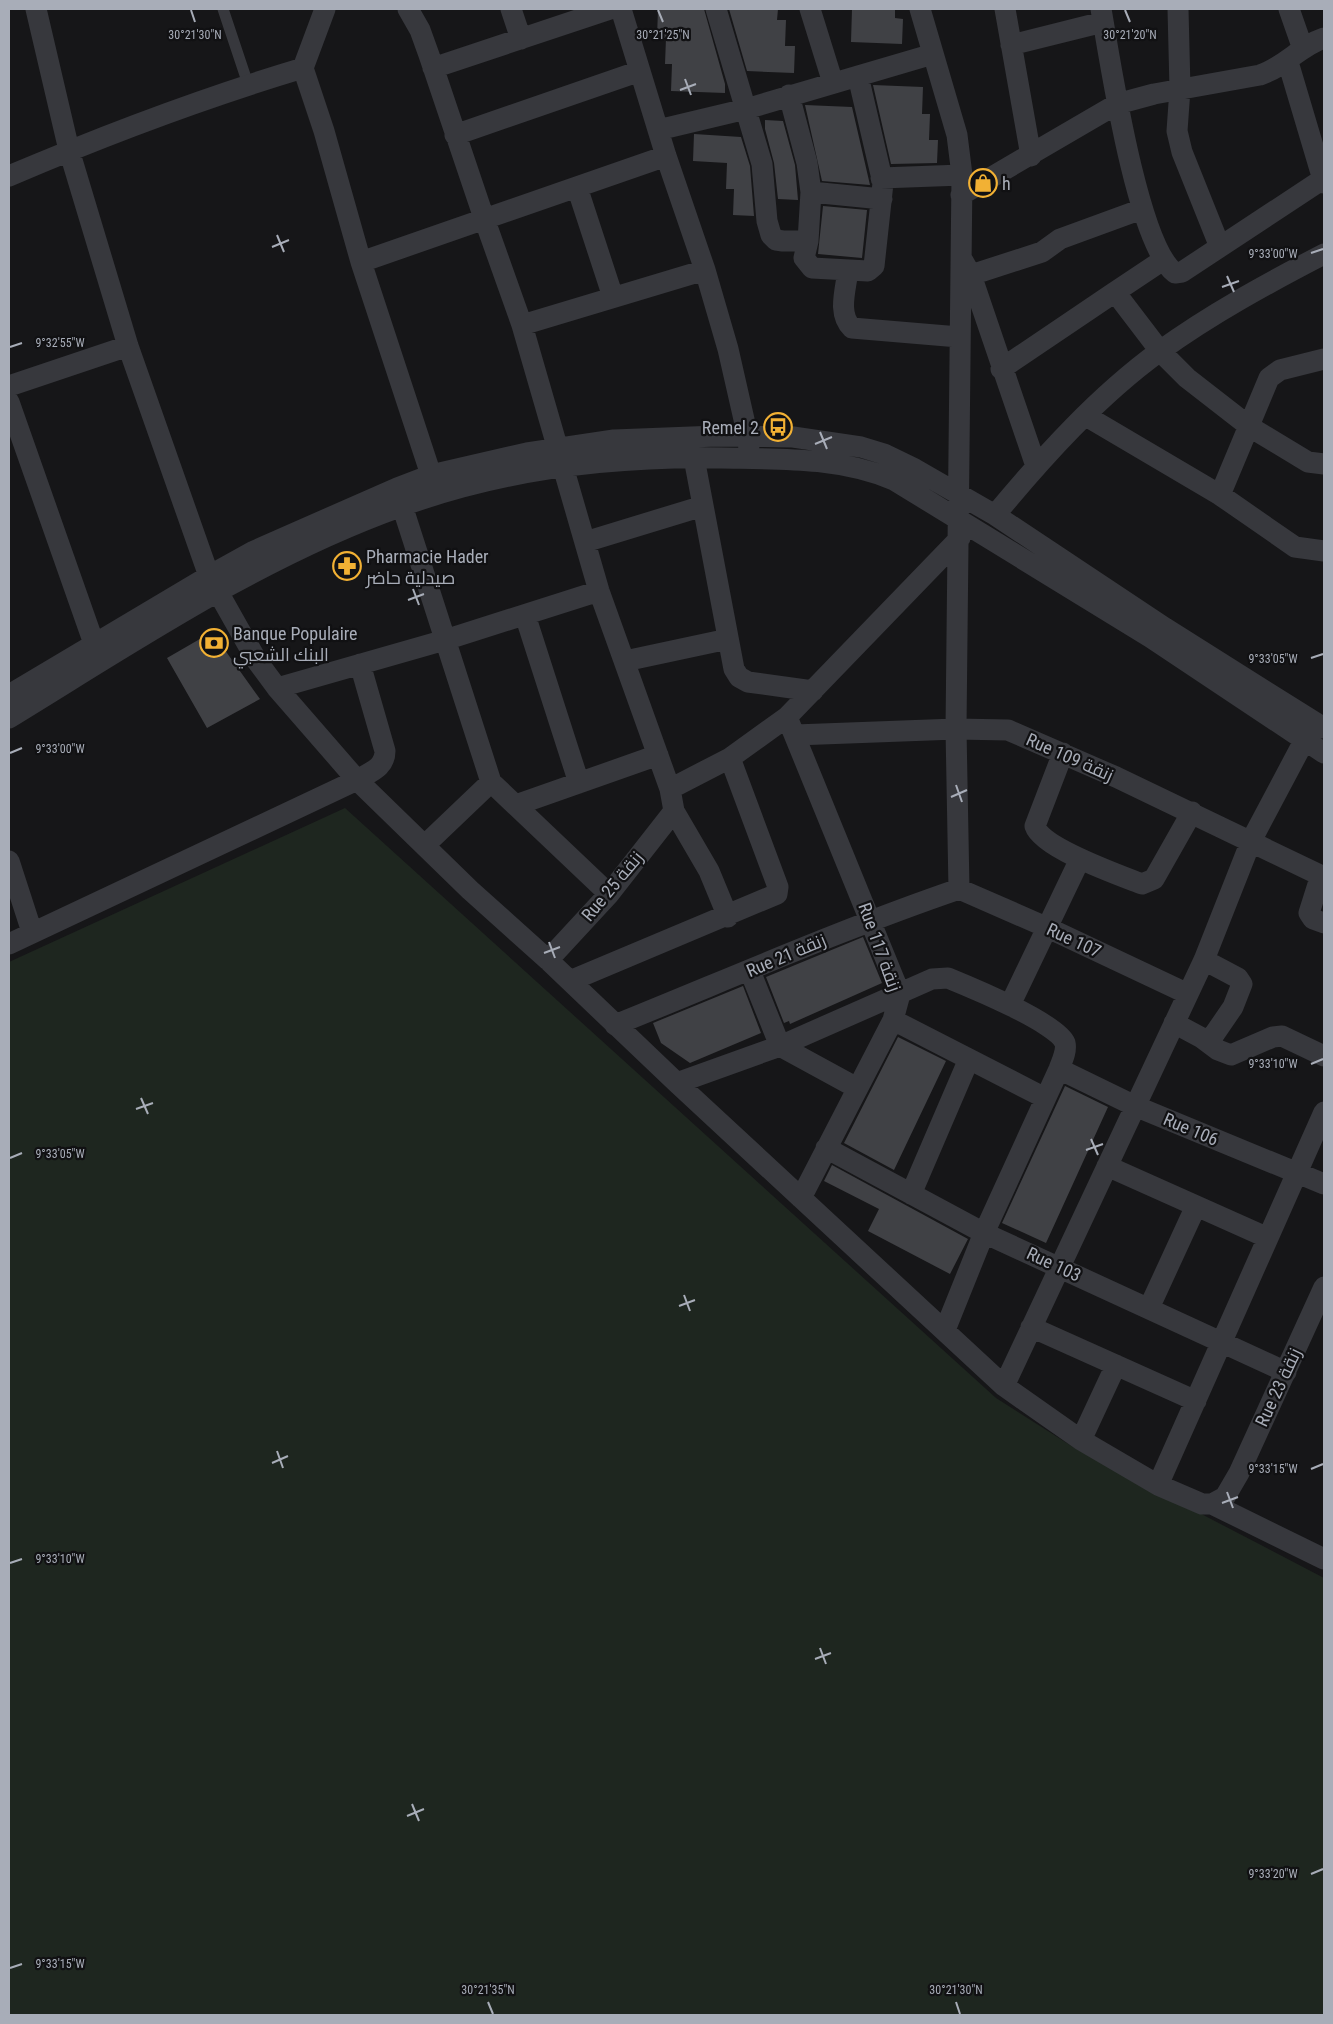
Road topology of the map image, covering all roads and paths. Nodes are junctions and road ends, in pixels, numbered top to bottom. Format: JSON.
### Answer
{"nodes":[{"id":1,"x":223,"y":9,"type":"edge"},
{"id":2,"x":325,"y":9,"type":"edge"},
{"id":3,"x":512,"y":9,"type":"edge"},
{"id":4,"x":610,"y":9,"type":"edge"},
{"id":5,"x":621,"y":9,"type":"edge"},
{"id":6,"x":716,"y":9,"type":"edge"},
{"id":7,"x":810,"y":9,"type":"edge"},
{"id":8,"x":920,"y":9,"type":"edge"},
{"id":9,"x":1005,"y":9,"type":"edge"},
{"id":10,"x":1178,"y":9,"type":"edge"},
{"id":11,"x":1289,"y":9,"type":"edge"},
{"id":12,"x":39,"y":10,"type":"edge"},
{"id":13,"x":413,"y":12,"type":"edge"},
{"id":14,"x":1102,"y":15,"type":"edge"},
{"id":15,"x":1324,"y":38,"type":"edge"},
{"id":16,"x":521,"y":39,"type":"junction"},
{"id":17,"x":1011,"y":45,"type":"junction"},
{"id":18,"x":933,"y":54,"type":"junction"},
{"id":19,"x":1296,"y":55,"type":"junction"},
{"id":20,"x":303,"y":68,"type":"junction"},
{"id":21,"x":433,"y":68,"type":"junction"},
{"id":22,"x":640,"y":71,"type":"junction"},
{"id":23,"x":858,"y":76,"type":"junction"},
{"id":24,"x":833,"y":83,"type":"junction"},
{"id":25,"x":248,"y":84,"type":"junction"},
{"id":26,"x":1180,"y":89,"type":"junction"},
{"id":27,"x":789,"y":95,"type":"junction"},
{"id":28,"x":1117,"y":104,"type":"junction"},
{"id":29,"x":746,"y":109,"type":"junction"},
{"id":30,"x":658,"y":130,"type":"junction"},
{"id":31,"x":455,"y":134,"type":"junction"},
{"id":32,"x":69,"y":150,"type":"junction"},
{"id":33,"x":666,"y":156,"type":"junction"},
{"id":34,"x":1030,"y":156,"type":"junction"},
{"id":35,"x":9,"y":176,"type":"edge"},
{"id":36,"x":1324,"y":181,"type":"edge"},
{"id":37,"x":962,"y":185,"type":"junction"},
{"id":38,"x":577,"y":186,"type":"junction"},
{"id":39,"x":882,"y":189,"type":"junction"},
{"id":40,"x":811,"y":192,"type":"junction"},
{"id":41,"x":1142,"y":209,"type":"junction"},
{"id":42,"x":484,"y":218,"type":"junction"},
{"id":43,"x":808,"y":241,"type":"junction"},
{"id":44,"x":1220,"y":247,"type":"junction"},
{"id":45,"x":1324,"y":254,"type":"edge"},
{"id":46,"x":960,"y":257,"type":"junction"},
{"id":47,"x":1163,"y":260,"type":"junction"},
{"id":48,"x":362,"y":262,"type":"junction"},
{"id":49,"x":705,"y":270,"type":"junction"},
{"id":50,"x":848,"y":270,"type":"junction"},
{"id":51,"x":971,"y":275,"type":"junction"},
{"id":52,"x":1116,"y":292,"type":"junction"},
{"id":53,"x":613,"y":298,"type":"junction"},
{"id":54,"x":522,"y":325,"type":"junction"},
{"id":55,"x":959,"y":337,"type":"junction"},
{"id":56,"x":128,"y":346,"type":"junction"},
{"id":57,"x":1160,"y":351,"type":"junction"},
{"id":58,"x":1324,"y":359,"type":"edge"},
{"id":59,"x":1002,"y":369,"type":"junction"},
{"id":60,"x":9,"y":386,"type":"edge"},
{"id":61,"x":9,"y":402,"type":"edge"},
{"id":62,"x":1086,"y":416,"type":"junction"},
{"id":63,"x":1250,"y":427,"type":"junction"},
{"id":64,"x":748,"y":437,"type":"junction"},
{"id":65,"x":560,"y":457,"type":"junction"},
{"id":66,"x":694,"y":458,"type":"junction"},
{"id":67,"x":750,"y":459,"type":"junction"},
{"id":68,"x":1324,"y":464,"type":"edge"},
{"id":69,"x":1036,"y":466,"type":"junction"},
{"id":70,"x":434,"y":485,"type":"junction"},
{"id":71,"x":960,"y":494,"type":"junction"},
{"id":72,"x":1220,"y":495,"type":"junction"},
{"id":73,"x":400,"y":497,"type":"junction"},
{"id":74,"x":703,"y":506,"type":"junction"},
{"id":75,"x":996,"y":515,"type":"junction"},
{"id":76,"x":959,"y":528,"type":"junction"},
{"id":77,"x":585,"y":542,"type":"junction"},
{"id":78,"x":1324,"y":552,"type":"edge"},
{"id":79,"x":213,"y":583,"type":"junction"},
{"id":80,"x":599,"y":591,"type":"junction"},
{"id":81,"x":525,"y":614,"type":"junction"},
{"id":82,"x":728,"y":639,"type":"junction"},
{"id":83,"x":445,"y":640,"type":"junction"},
{"id":84,"x":97,"y":653,"type":"junction"},
{"id":85,"x":625,"y":661,"type":"junction"},
{"id":86,"x":360,"y":664,"type":"junction"},
{"id":87,"x":277,"y":688,"type":"junction"},
{"id":88,"x":812,"y":691,"type":"junction"},
{"id":89,"x":9,"y":695,"type":"edge"},
{"id":90,"x":9,"y":718,"type":"edge"},
{"id":91,"x":1322,"y":722,"type":"edge"},
{"id":92,"x":791,"y":726,"type":"junction"},
{"id":93,"x":956,"y":729,"type":"junction"},
{"id":94,"x":1304,"y":741,"type":"junction"},
{"id":95,"x":1063,"y":753,"type":"junction"},
{"id":96,"x":1324,"y":754,"type":"edge"},
{"id":97,"x":658,"y":756,"type":"junction"},
{"id":98,"x":730,"y":758,"type":"junction"},
{"id":99,"x":357,"y":780,"type":"junction"},
{"id":100,"x":491,"y":782,"type":"junction"},
{"id":101,"x":579,"y":783,"type":"junction"},
{"id":102,"x":670,"y":789,"type":"junction"},
{"id":103,"x":516,"y":806,"type":"junction"},
{"id":104,"x":674,"y":811,"type":"junction"},
{"id":105,"x":1192,"y":812,"type":"junction"},
{"id":106,"x":1251,"y":841,"type":"junction"},
{"id":107,"x":425,"y":846,"type":"junction"},
{"id":108,"x":1080,"y":858,"type":"junction"},
{"id":109,"x":9,"y":861,"type":"edge"},
{"id":110,"x":1323,"y":876,"type":"edge"},
{"id":111,"x":959,"y":889,"type":"junction"},
{"id":112,"x":609,"y":894,"type":"junction"},
{"id":113,"x":728,"y":916,"type":"junction"},
{"id":114,"x":870,"y":919,"type":"junction"},
{"id":115,"x":1324,"y":924,"type":"edge"},
{"id":116,"x":1046,"y":927,"type":"junction"},
{"id":117,"x":32,"y":932,"type":"junction"},
{"id":118,"x":9,"y":944,"type":"edge"},
{"id":119,"x":548,"y":960,"type":"junction"},
{"id":120,"x":1204,"y":960,"type":"junction"},
{"id":121,"x":750,"y":971,"type":"junction"},
{"id":122,"x":570,"y":981,"type":"junction"},
{"id":123,"x":900,"y":994,"type":"junction"},
{"id":124,"x":1188,"y":994,"type":"junction"},
{"id":125,"x":1010,"y":1005,"type":"junction"},
{"id":126,"x":893,"y":1020,"type":"junction"},
{"id":127,"x":1174,"y":1023,"type":"junction"},
{"id":128,"x":615,"y":1025,"type":"junction"},
{"id":129,"x":1202,"y":1038,"type":"junction"},
{"id":130,"x":780,"y":1046,"type":"junction"},
{"id":131,"x":1324,"y":1056,"type":"edge"},
{"id":132,"x":969,"y":1059,"type":"junction"},
{"id":133,"x":1059,"y":1069,"type":"junction"},
{"id":134,"x":677,"y":1084,"type":"junction"},
{"id":135,"x":857,"y":1088,"type":"junction"},
{"id":136,"x":1045,"y":1098,"type":"junction"},
{"id":137,"x":1135,"y":1106,"type":"junction"},
{"id":138,"x":1324,"y":1112,"type":"edge"},
{"id":139,"x":826,"y":1148,"type":"junction"},
{"id":140,"x":1107,"y":1166,"type":"junction"},
{"id":141,"x":1298,"y":1173,"type":"junction"},
{"id":142,"x":1324,"y":1184,"type":"edge"},
{"id":143,"x":911,"y":1194,"type":"junction"},
{"id":144,"x":801,"y":1198,"type":"junction"},
{"id":145,"x":1196,"y":1206,"type":"junction"},
{"id":146,"x":984,"y":1233,"type":"junction"},
{"id":147,"x":1268,"y":1238,"type":"junction"},
{"id":148,"x":1060,"y":1267,"type":"junction"},
{"id":149,"x":1324,"y":1287,"type":"edge"},
{"id":150,"x":1149,"y":1308,"type":"junction"},
{"id":151,"x":1031,"y":1327,"type":"junction"},
{"id":152,"x":945,"y":1330,"type":"junction"},
{"id":153,"x":1222,"y":1342,"type":"junction"},
{"id":154,"x":1116,"y":1365,"type":"junction"},
{"id":155,"x":1286,"y":1372,"type":"junction"},
{"id":156,"x":1004,"y":1386,"type":"junction"},
{"id":157,"x":1196,"y":1401,"type":"junction"},
{"id":158,"x":1081,"y":1440,"type":"junction"},
{"id":159,"x":1158,"y":1485,"type":"junction"},
{"id":160,"x":1212,"y":1504,"type":"junction"},
{"id":161,"x":1324,"y":1559,"type":"edge"}],
"edges":[{"from":1,"to":25,"type":"lane"},
{"from":2,"to":20,"type":"street"},
{"from":3,"to":16,"type":"street"},
{"from":4,"to":16,"type":"street"},
{"from":5,"to":22,"type":"street"},
{"from":6,"to":29,"type":"street"},
{"from":7,"to":24,"type":"street"},
{"from":8,"to":18,"type":"street"},
{"from":9,"to":17,"type":"street"},
{"from":10,"to":26,"type":"street"},
{"from":11,"to":19,"type":"street"},
{"from":12,"to":32,"type":"street"},
{"from":13,"to":21,"type":"street"},
{"from":14,"to":17,"type":"street"},
{"from":14,"to":28,"type":"street"},
{"from":15,"to":19,"type":"street"},
{"from":16,"to":21,"type":"street"},
{"from":17,"to":34,"type":"street"},
{"from":18,"to":23,"type":"street"},
{"from":18,"to":37,"type":"street"},
{"from":19,"to":26,"type":"street"},
{"from":19,"to":36,"type":"street"},
{"from":20,"to":25,"type":"street"},
{"from":20,"to":48,"type":"street"},
{"from":21,"to":31,"type":"street"},
{"from":22,"to":30,"type":"street"},
{"from":22,"to":31,"type":"street"},
{"from":23,"to":24,"type":"street"},
{"from":23,"to":39,"type":"street"},
{"from":24,"to":27,"type":"street"},
{"from":25,"to":32,"type":"street"},
{"from":26,"to":28,"type":"street"},
{"from":26,"to":44,"type":"street"},
{"from":27,"to":29,"type":"street"},
{"from":27,"to":40,"type":"street"},
{"from":28,"to":34,"type":"street"},
{"from":28,"to":41,"type":"street"},
{"from":29,"to":30,"type":"street"},
{"from":29,"to":43,"type":"street"},
{"from":30,"to":33,"type":"street"},
{"from":31,"to":42,"type":"street"},
{"from":32,"to":35,"type":"street"},
{"from":32,"to":56,"type":"street"},
{"from":33,"to":38,"type":"street"},
{"from":33,"to":49,"type":"street"},
{"from":34,"to":37,"type":"street"},
{"from":36,"to":44,"type":"street"},
{"from":37,"to":39,"type":"street"},
{"from":37,"to":46,"type":"street"},
{"from":38,"to":42,"type":"street"},
{"from":38,"to":53,"type":"street"},
{"from":39,"to":40,"type":"street"},
{"from":39,"to":50,"type":"street"},
{"from":40,"to":43,"type":"street"},
{"from":41,"to":47,"type":"street"},
{"from":41,"to":51,"type":"street"},
{"from":42,"to":48,"type":"street"},
{"from":42,"to":54,"type":"street"},
{"from":43,"to":50,"type":"street"},
{"from":44,"to":47,"type":"street"},
{"from":45,"to":57,"type":"street"},
{"from":46,"to":51,"type":"street"},
{"from":46,"to":55,"type":"street"},
{"from":47,"to":52,"type":"street"},
{"from":48,"to":70,"type":"street"},
{"from":49,"to":53,"type":"street"},
{"from":49,"to":64,"type":"street"},
{"from":50,"to":55,"type":"street"},
{"from":51,"to":59,"type":"street"},
{"from":52,"to":57,"type":"street"},
{"from":52,"to":59,"type":"street"},
{"from":53,"to":54,"type":"street"},
{"from":54,"to":65,"type":"street"},
{"from":55,"to":71,"type":"street"},
{"from":56,"to":60,"type":"street"},
{"from":56,"to":79,"type":"street"},
{"from":57,"to":62,"type":"street"},
{"from":57,"to":63,"type":"street"},
{"from":58,"to":63,"type":"street"},
{"from":59,"to":69,"type":"street"},
{"from":61,"to":84,"type":"street"},
{"from":62,"to":69,"type":"street"},
{"from":62,"to":72,"type":"street"},
{"from":63,"to":68,"type":"street"},
{"from":63,"to":72,"type":"street"},
{"from":64,"to":65,"type":"street"},
{"from":64,"to":67,"type":"street"},
{"from":64,"to":71,"type":"street"},
{"from":65,"to":66,"type":"street"},
{"from":65,"to":70,"type":"street"},
{"from":65,"to":77,"type":"street"},
{"from":66,"to":67,"type":"street"},
{"from":66,"to":74,"type":"street"},
{"from":67,"to":76,"type":"street"},
{"from":69,"to":75,"type":"street"},
{"from":70,"to":73,"type":"street"},
{"from":71,"to":75,"type":"street"},
{"from":71,"to":76,"type":"street"},
{"from":72,"to":78,"type":"street"},
{"from":73,"to":79,"type":"street"},
{"from":73,"to":83,"type":"street"},
{"from":74,"to":77,"type":"street"},
{"from":74,"to":82,"type":"street"},
{"from":75,"to":91,"type":"street"},
{"from":76,"to":88,"type":"street"},
{"from":76,"to":93,"type":"street"},
{"from":76,"to":94,"type":"street"},
{"from":77,"to":80,"type":"street"},
{"from":79,"to":84,"type":"street"},
{"from":79,"to":87,"type":"street"},
{"from":80,"to":81,"type":"street"},
{"from":80,"to":85,"type":"street"},
{"from":81,"to":83,"type":"street"},
{"from":81,"to":101,"type":"street"},
{"from":82,"to":85,"type":"street"},
{"from":82,"to":88,"type":"street"},
{"from":83,"to":86,"type":"street"},
{"from":83,"to":100,"type":"street"},
{"from":84,"to":89,"type":"street"},
{"from":84,"to":90,"type":"street"},
{"from":85,"to":97,"type":"street"},
{"from":86,"to":87,"type":"street"},
{"from":86,"to":99,"type":"street"},
{"from":87,"to":99,"type":"street"},
{"from":88,"to":92,"type":"street"},
{"from":91,"to":94,"type":"street"},
{"from":92,"to":93,"type":"street","name":"Rue 109 زنقة"},
{"from":92,"to":98,"type":"street"},
{"from":92,"to":114,"type":"street","name":"Rue 117 زنقة"},
{"from":93,"to":95,"type":"street","name":"Rue 109 زنقة"},
{"from":93,"to":111,"type":"street"},
{"from":94,"to":96,"type":"street"},
{"from":94,"to":106,"type":"street"},
{"from":95,"to":105,"type":"street","name":"Rue 109 زنقة"},
{"from":95,"to":108,"type":"street"},
{"from":97,"to":101,"type":"street"},
{"from":97,"to":102,"type":"street"},
{"from":98,"to":102,"type":"street"},
{"from":98,"to":113,"type":"street"},
{"from":99,"to":107,"type":"street"},
{"from":99,"to":117,"type":"street"},
{"from":100,"to":103,"type":"street"},
{"from":100,"to":107,"type":"street"},
{"from":101,"to":103,"type":"street"},
{"from":102,"to":104,"type":"street"},
{"from":103,"to":112,"type":"street"},
{"from":104,"to":112,"type":"street","name":"Rue 25 زنقة"},
{"from":104,"to":113,"type":"street"},
{"from":105,"to":106,"type":"street","name":"Rue 109 زنقة"},
{"from":105,"to":108,"type":"street"},
{"from":106,"to":110,"type":"street","name":"Rue 109 زنقة"},
{"from":106,"to":120,"type":"street"},
{"from":107,"to":119,"type":"street"},
{"from":108,"to":116,"type":"street"},
{"from":109,"to":117,"type":"street"},
{"from":110,"to":115,"type":"street"},
{"from":111,"to":114,"type":"street","name":"Rue 21 زنقة"},
{"from":111,"to":116,"type":"street","name":"Rue 107"},
{"from":112,"to":119,"type":"street","name":"Rue 25 زنقة"},
{"from":113,"to":122,"type":"street"},
{"from":114,"to":121,"type":"street","name":"Rue 21 زنقة"},
{"from":114,"to":123,"type":"street","name":"Rue 117 زنقة"},
{"from":116,"to":124,"type":"street","name":"Rue 107"},
{"from":116,"to":125,"type":"street"},
{"from":117,"to":118,"type":"street"},
{"from":119,"to":122,"type":"street"},
{"from":120,"to":124,"type":"street"},
{"from":120,"to":129,"type":"street"},
{"from":121,"to":128,"type":"street","name":"Rue 21 زنقة"},
{"from":121,"to":130,"type":"street"},
{"from":122,"to":128,"type":"street"},
{"from":123,"to":125,"type":"street"},
{"from":123,"to":126,"type":"street","name":"Rue 117 زنقة"},
{"from":123,"to":130,"type":"street"},
{"from":124,"to":127,"type":"street"},
{"from":125,"to":133,"type":"street"},
{"from":126,"to":132,"type":"street"},
{"from":126,"to":135,"type":"street","name":"Rue 117 زنقة"},
{"from":127,"to":129,"type":"street"},
{"from":127,"to":137,"type":"street"},
{"from":128,"to":134,"type":"street"},
{"from":129,"to":131,"type":"street"},
{"from":130,"to":134,"type":"street"},
{"from":130,"to":135,"type":"street"},
{"from":132,"to":136,"type":"street"},
{"from":132,"to":143,"type":"street"},
{"from":133,"to":136,"type":"street"},
{"from":133,"to":137,"type":"street","name":"Rue 106"},
{"from":134,"to":144,"type":"street"},
{"from":135,"to":139,"type":"street","name":"Rue 117 زنقة"},
{"from":136,"to":146,"type":"street"},
{"from":137,"to":140,"type":"street"},
{"from":137,"to":141,"type":"street","name":"Rue 106"},
{"from":138,"to":141,"type":"street"},
{"from":139,"to":143,"type":"street","name":"Rue 103"},
{"from":139,"to":144,"type":"street","name":"Rue 117 زنقة"},
{"from":140,"to":145,"type":"street"},
{"from":140,"to":148,"type":"street"},
{"from":141,"to":142,"type":"street","name":"Rue 106"},
{"from":141,"to":147,"type":"street"},
{"from":143,"to":146,"type":"street","name":"Rue 103"},
{"from":144,"to":152,"type":"street"},
{"from":145,"to":147,"type":"street"},
{"from":145,"to":150,"type":"street"},
{"from":146,"to":148,"type":"street","name":"Rue 103"},
{"from":146,"to":152,"type":"street"},
{"from":147,"to":153,"type":"street"},
{"from":148,"to":150,"type":"street","name":"Rue 103"},
{"from":148,"to":151,"type":"street"},
{"from":149,"to":155,"type":"street","name":"Rue 23 زنقة"},
{"from":150,"to":153,"type":"street","name":"Rue 103"},
{"from":151,"to":154,"type":"street"},
{"from":151,"to":156,"type":"street"},
{"from":152,"to":156,"type":"street"},
{"from":153,"to":155,"type":"street","name":"Rue 103"},
{"from":153,"to":157,"type":"street"},
{"from":154,"to":157,"type":"street"},
{"from":154,"to":158,"type":"street"},
{"from":155,"to":160,"type":"street","name":"Rue 23 زنقة"},
{"from":156,"to":158,"type":"street"},
{"from":157,"to":159,"type":"street"},
{"from":158,"to":159,"type":"street"},
{"from":159,"to":160,"type":"street"},
{"from":160,"to":161,"type":"street"}]}
